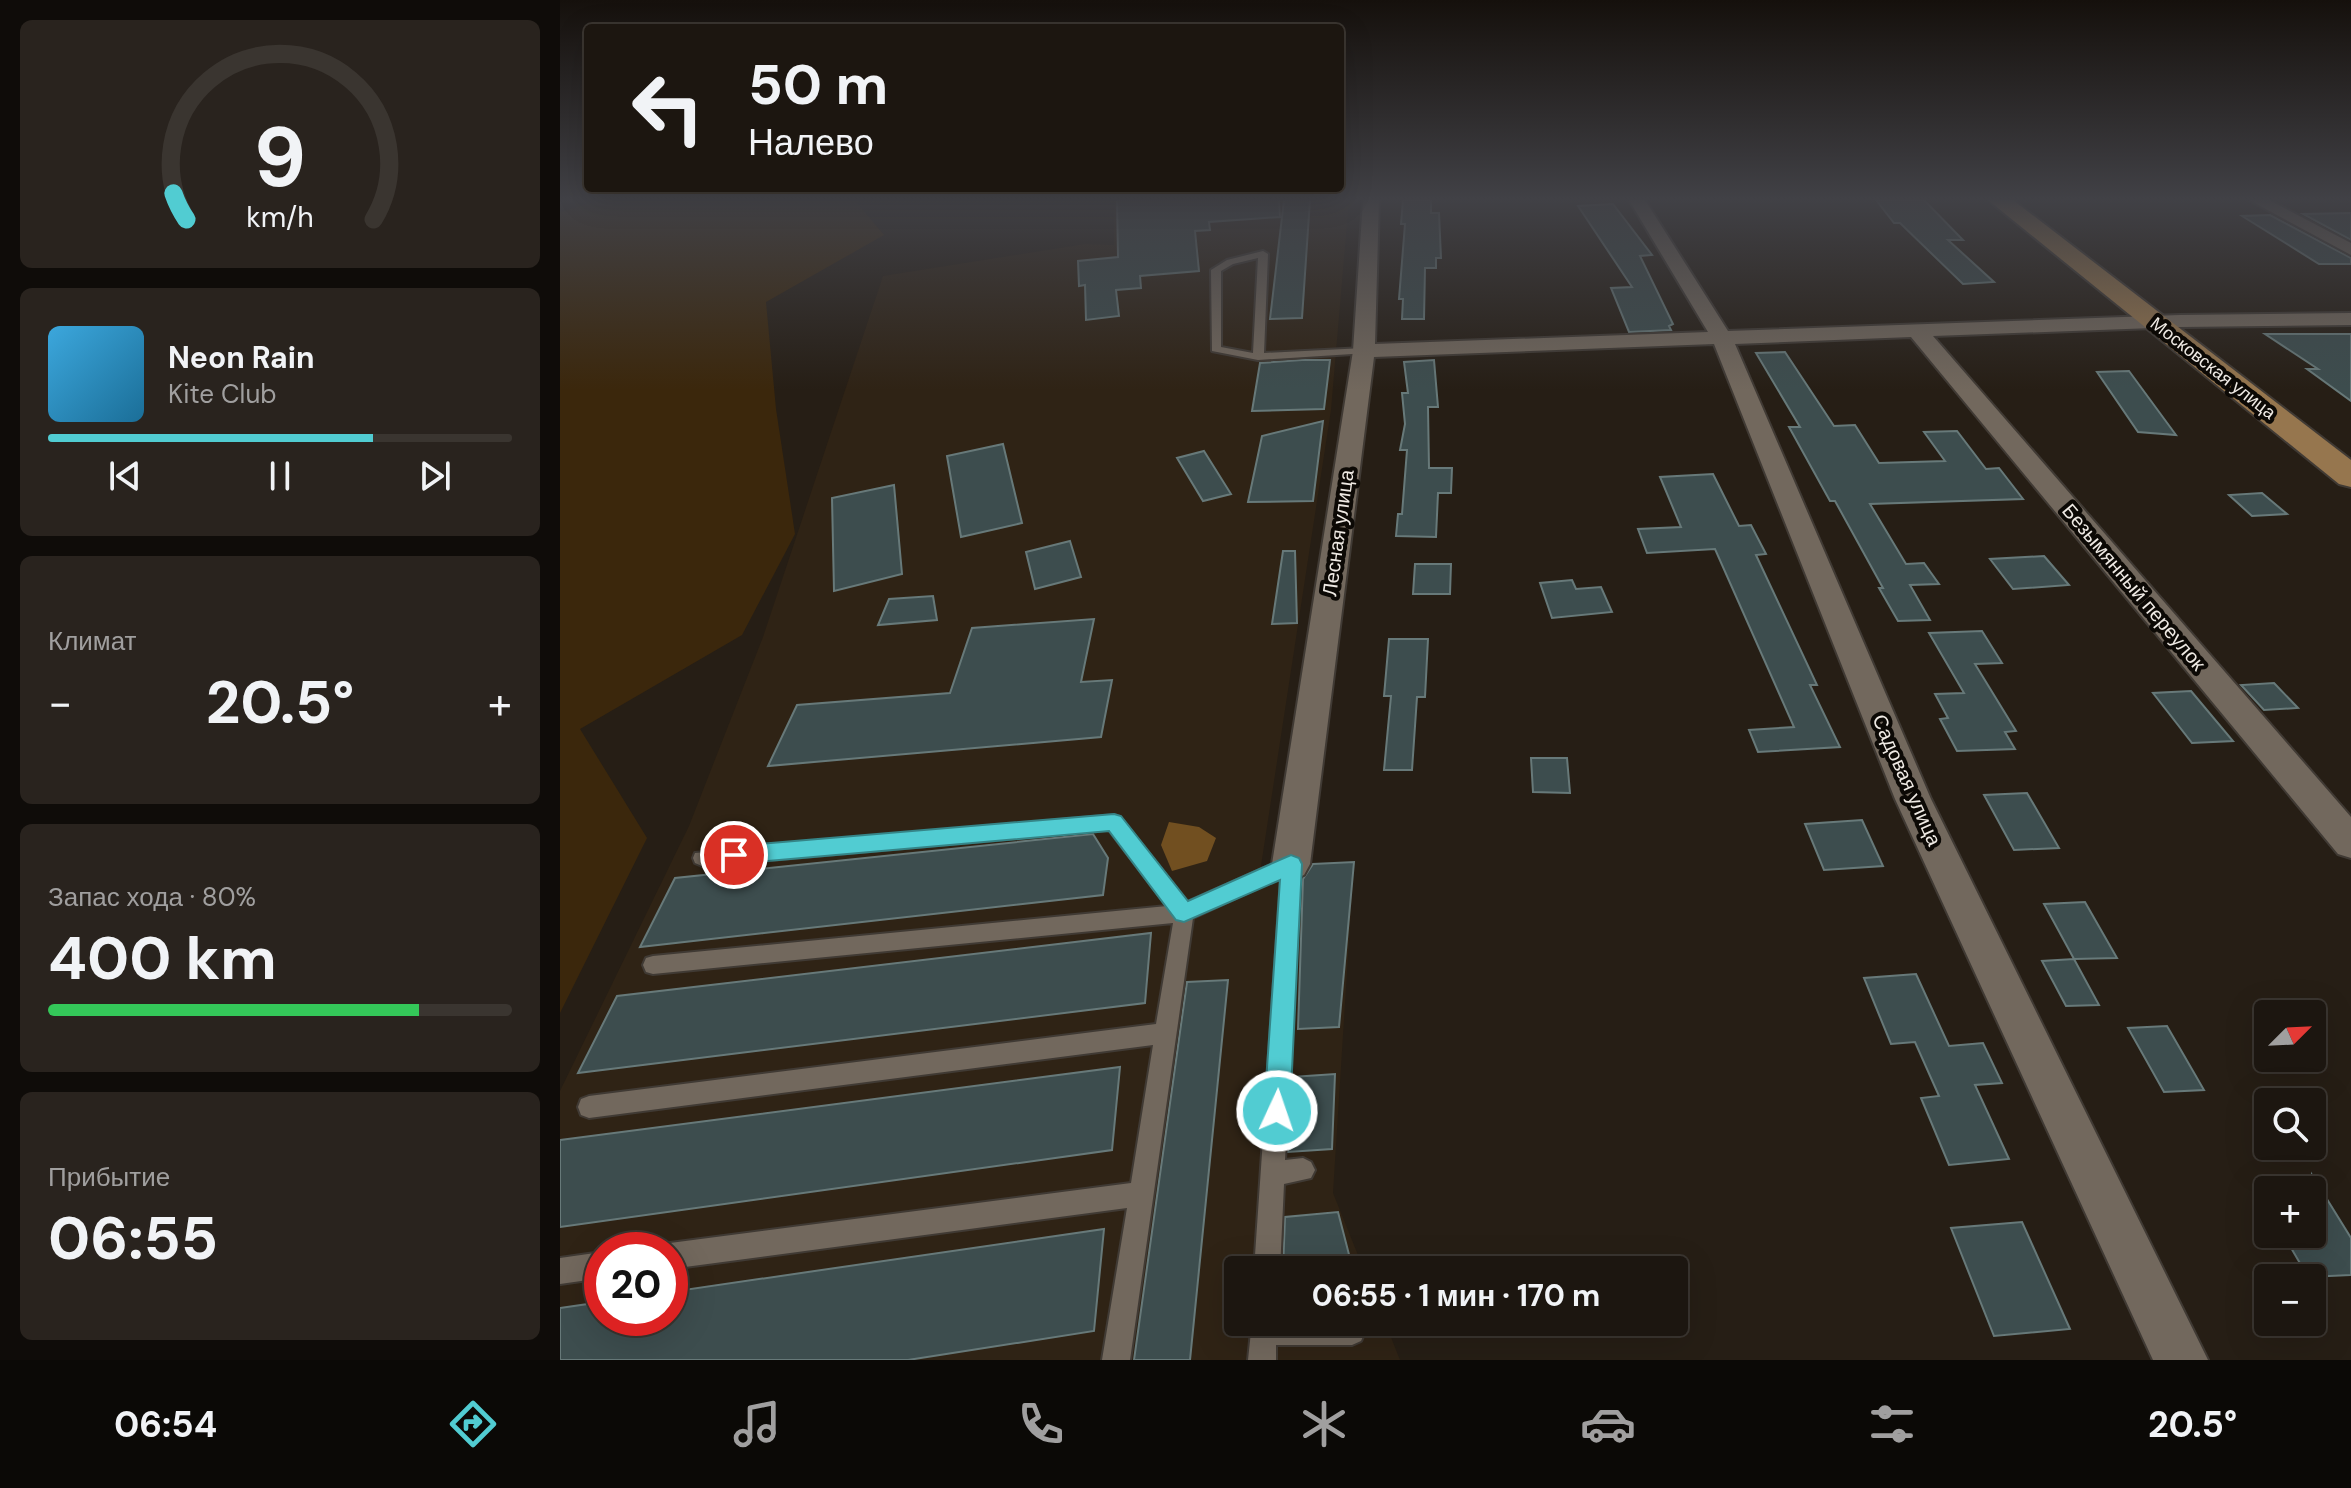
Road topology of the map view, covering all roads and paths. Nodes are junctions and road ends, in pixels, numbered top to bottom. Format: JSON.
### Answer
{"nodes":[{"id":1,"x":1227,"y":263,"type":"edge"},
{"id":2,"x":1263,"y":263,"type":"edge"},
{"id":3,"x":1368,"y":263,"type":"edge"},
{"id":4,"x":1676,"y":263,"type":"edge"},
{"id":5,"x":2080,"y":263,"type":"edge"},
{"id":6,"x":2351,"y":319,"type":"edge"},
{"id":7,"x":2154,"y":322,"type":"junction"},
{"id":8,"x":1917,"y":331,"type":"junction"},
{"id":9,"x":1723,"y":340,"type":"junction"},
{"id":10,"x":1364,"y":351,"type":"junction"},
{"id":11,"x":1258,"y":357,"type":"junction"},
{"id":12,"x":2351,"y":477,"type":"edge"},
{"id":13,"x":2351,"y":843,"type":"edge"},
{"id":14,"x":702,"y":858,"type":"dead end"},
{"id":15,"x":1291,"y":864,"type":"junction"},
{"id":16,"x":1184,"y":913,"type":"junction"},
{"id":17,"x":653,"y":965,"type":"dead end"},
{"id":18,"x":1166,"y":1033,"type":"junction"},
{"id":19,"x":589,"y":1107,"type":"dead end"},
{"id":20,"x":1303,"y":1170,"type":"dead end"},
{"id":21,"x":1273,"y":1173,"type":"junction"},
{"id":22,"x":1141,"y":1194,"type":"junction"},
{"id":23,"x":688,"y":1254,"type":"edge"},
{"id":24,"x":1268,"y":1256,"type":"edge"},
{"id":25,"x":584,"y":1268,"type":"edge"},
{"id":26,"x":560,"y":1271,"type":"edge"},
{"id":27,"x":1263,"y":1336,"type":"edge"},
{"id":28,"x":1116,"y":1360,"type":"edge"},
{"id":29,"x":1262,"y":1360,"type":"edge"},
{"id":30,"x":2181,"y":1360,"type":"edge"}],
"edges":[{"from":1,"to":11,"type":"lane"},
{"from":2,"to":11,"type":"lane"},
{"from":3,"to":10,"type":"street","name":"Лесная улица"},
{"from":4,"to":9,"type":"street","name":"Садовая улица"},
{"from":5,"to":7,"type":"main road","name":"Московская улица"},
{"from":6,"to":7,"type":"street"},
{"from":7,"to":8,"type":"street"},
{"from":7,"to":12,"type":"main road","name":"Московская улица"},
{"from":8,"to":9,"type":"street"},
{"from":8,"to":13,"type":"street","name":"Безымянный переулок"},
{"from":9,"to":10,"type":"street"},
{"from":9,"to":30,"type":"street","name":"Садовая улица"},
{"from":10,"to":11,"type":"lane"},
{"from":10,"to":15,"type":"street","name":"Лесная улица"},
{"from":14,"to":16,"type":"lane"},
{"from":15,"to":16,"type":"lane"},
{"from":15,"to":21,"type":"lane"},
{"from":16,"to":17,"type":"lane"},
{"from":16,"to":18,"type":"lane"},
{"from":18,"to":19,"type":"lane"},
{"from":18,"to":22,"type":"lane"},
{"from":20,"to":21,"type":"lane"},
{"from":21,"to":24,"type":"lane"},
{"from":22,"to":23,"type":"lane"},
{"from":22,"to":28,"type":"lane"},
{"from":25,"to":26,"type":"lane"},
{"from":27,"to":29,"type":"lane"}]}
